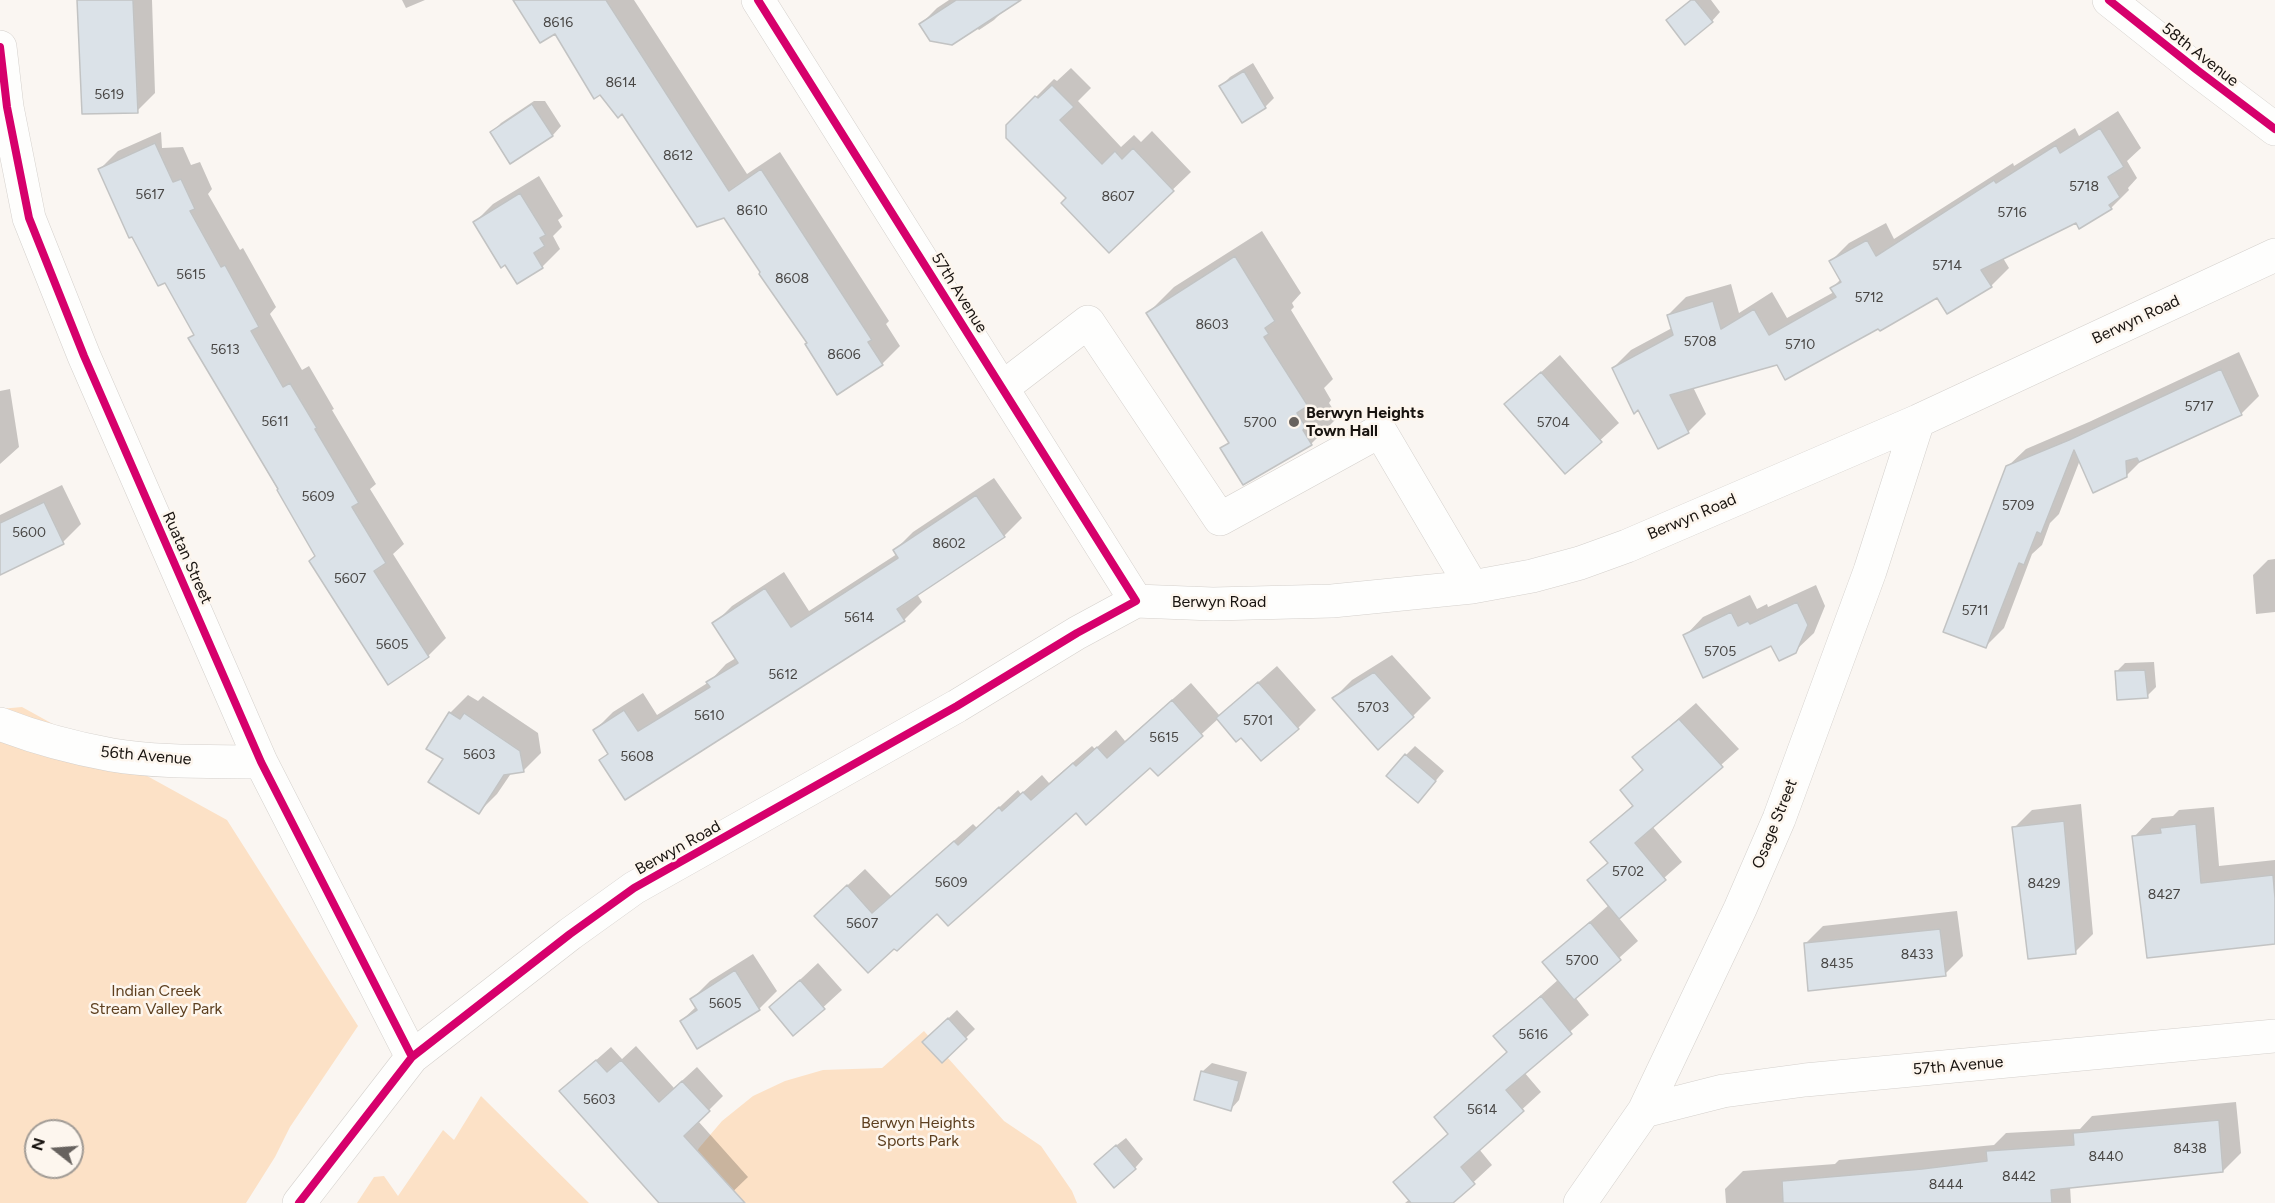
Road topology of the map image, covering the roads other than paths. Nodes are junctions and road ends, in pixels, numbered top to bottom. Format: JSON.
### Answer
{"nodes":[{"id":1,"x":758,"y":0,"type":"edge"},
{"id":2,"x":2109,"y":0,"type":"edge"},
{"id":3,"x":0,"y":47,"type":"edge"},
{"id":4,"x":2275,"y":129,"type":"edge"},
{"id":5,"x":2275,"y":255,"type":"edge"},
{"id":6,"x":1002,"y":388,"type":"junction"},
{"id":7,"x":1918,"y":421,"type":"junction"},
{"id":8,"x":1472,"y":587,"type":"junction"},
{"id":9,"x":1136,"y":601,"type":"junction"},
{"id":10,"x":0,"y":724,"type":"edge"},
{"id":11,"x":261,"y":762,"type":"junction"},
{"id":12,"x":2275,"y":1036,"type":"edge"},
{"id":13,"x":412,"y":1057,"type":"junction"},
{"id":14,"x":1644,"y":1111,"type":"junction"},
{"id":15,"x":299,"y":1203,"type":"edge"},
{"id":16,"x":1580,"y":1203,"type":"edge"}],
"edges":[{"from":1,"to":6,"type":"street","name":"57th Avenue"},
{"from":2,"to":4,"type":"street","name":"58th Avenue"},
{"from":3,"to":11,"type":"street","name":"Ruatan Street"},
{"from":5,"to":7,"type":"street","name":"Berwyn Road"},
{"from":6,"to":8,"type":"street"},
{"from":6,"to":9,"type":"street","name":"57th Avenue"},
{"from":7,"to":8,"type":"street","name":"Berwyn Road"},
{"from":7,"to":14,"type":"street","name":"Osage Street"},
{"from":8,"to":9,"type":"street","name":"Berwyn Road"},
{"from":9,"to":13,"type":"street","name":"Berwyn Road"},
{"from":10,"to":11,"type":"street","name":"56th Avenue"},
{"from":11,"to":13,"type":"street","name":"Ruatan Street"},
{"from":12,"to":14,"type":"street","name":"57th Avenue"},
{"from":13,"to":15,"type":"street","name":"Berwyn Road"},
{"from":14,"to":16,"type":"street","name":"Osage Street"}]}
